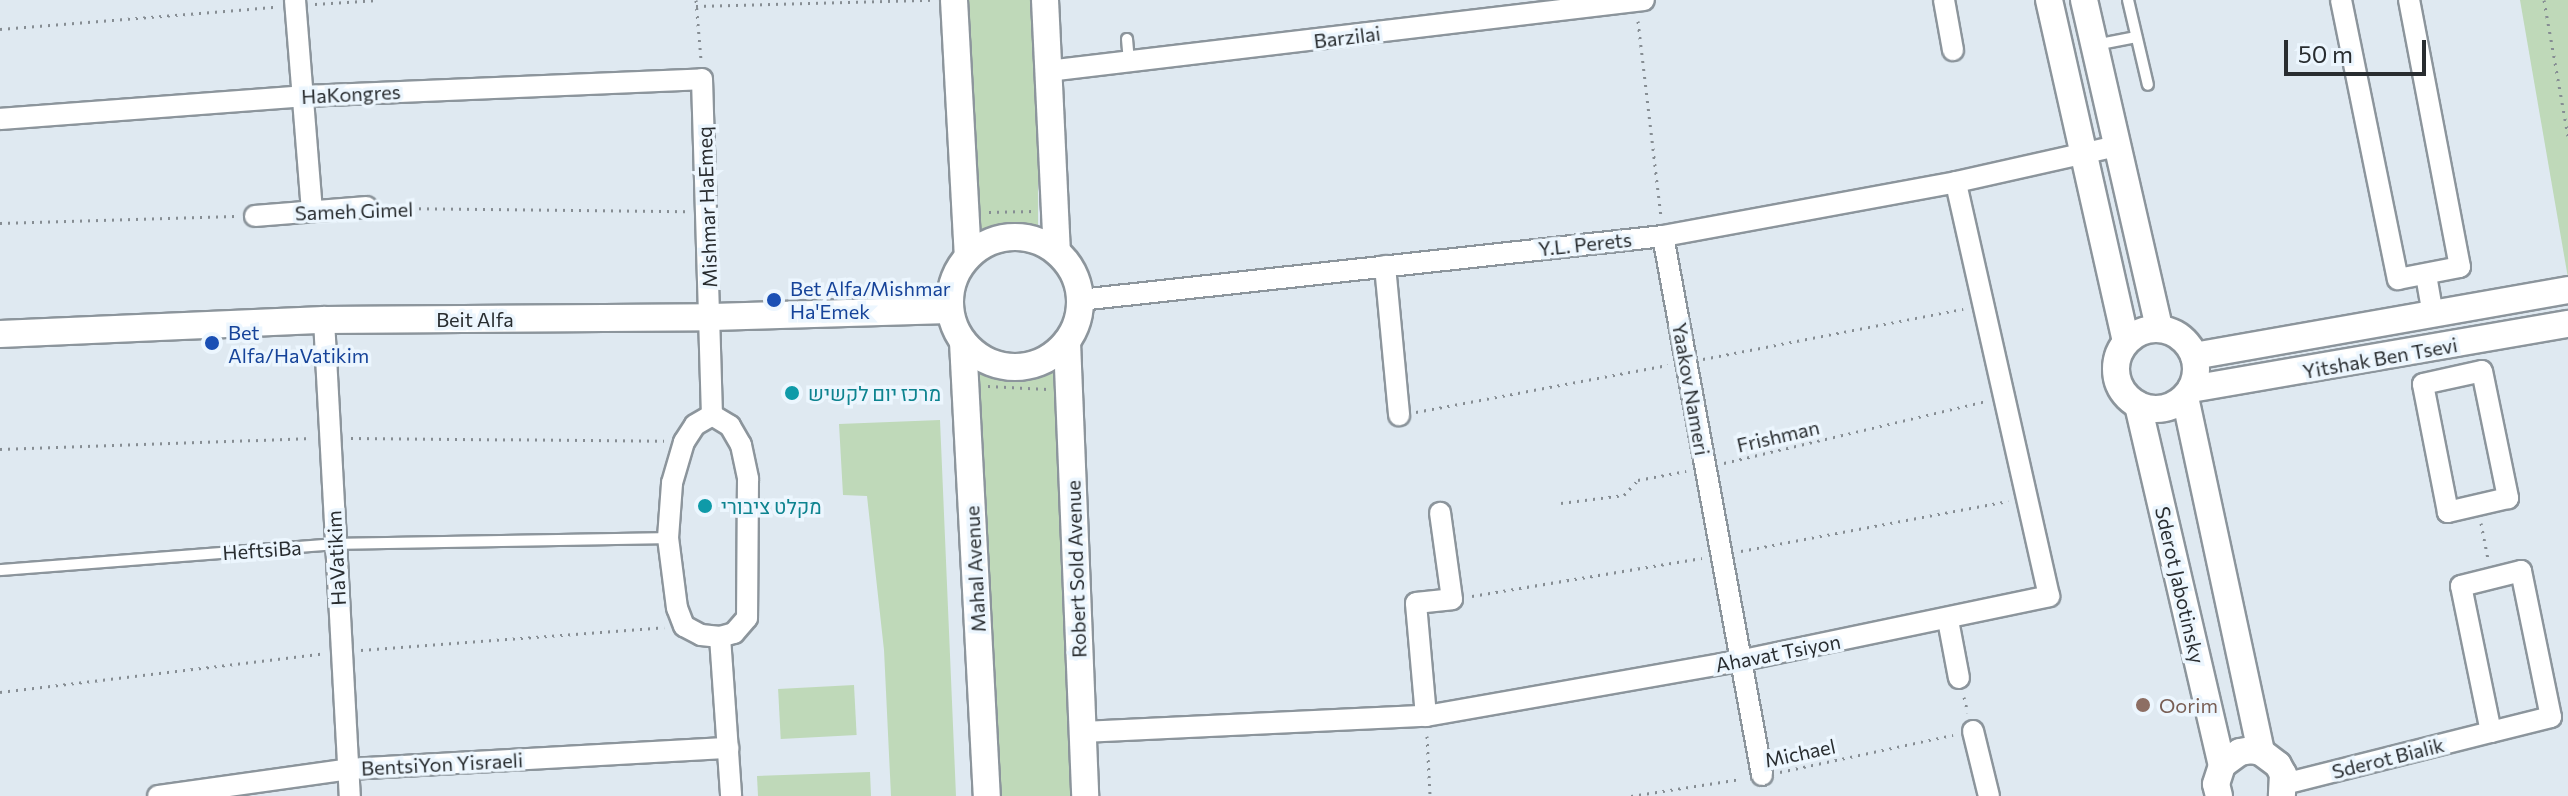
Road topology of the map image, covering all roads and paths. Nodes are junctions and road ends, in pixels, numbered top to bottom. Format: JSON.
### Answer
{"nodes":[{"id":1,"x":379,"y":0,"type":"edge"},
{"id":2,"x":696,"y":0,"type":"edge"},
{"id":3,"x":937,"y":0,"type":"edge"},
{"id":4,"x":954,"y":0,"type":"edge"},
{"id":5,"x":1045,"y":0,"type":"edge"},
{"id":6,"x":1944,"y":0,"type":"edge"},
{"id":7,"x":2049,"y":0,"type":"edge"},
{"id":8,"x":2084,"y":0,"type":"edge"},
{"id":9,"x":2128,"y":0,"type":"edge"},
{"id":10,"x":2341,"y":0,"type":"edge"},
{"id":11,"x":2409,"y":0,"type":"edge"},
{"id":12,"x":2544,"y":0,"type":"edge"},
{"id":13,"x":1639,"y":1,"type":"edge"},
{"id":14,"x":295,"y":3,"type":"edge"},
{"id":15,"x":696,"y":6,"type":"junction"},
{"id":16,"x":0,"y":29,"type":"edge"},
{"id":17,"x":2136,"y":37,"type":"junction"},
{"id":18,"x":1127,"y":39,"type":"dead end"},
{"id":19,"x":2095,"y":45,"type":"junction"},
{"id":20,"x":1953,"y":50,"type":"dead end"},
{"id":21,"x":1129,"y":64,"type":"junction"},
{"id":22,"x":1048,"y":71,"type":"junction"},
{"id":23,"x":702,"y":79,"type":"junction"},
{"id":24,"x":2148,"y":85,"type":"dead end"},
{"id":25,"x":303,"y":96,"type":"junction"},
{"id":26,"x":0,"y":119,"type":"edge"},
{"id":27,"x":2568,"y":136,"type":"edge"},
{"id":28,"x":2117,"y":146,"type":"junction"},
{"id":29,"x":2084,"y":153,"type":"junction"},
{"id":30,"x":1956,"y":182,"type":"junction"},
{"id":31,"x":367,"y":207,"type":"joint"},
{"id":32,"x":1037,"y":210,"type":"dead end"},
{"id":33,"x":312,"y":211,"type":"junction"},
{"id":34,"x":707,"y":211,"type":"junction"},
{"id":35,"x":965,"y":212,"type":"junction"},
{"id":36,"x":255,"y":216,"type":"joint"},
{"id":37,"x":0,"y":223,"type":"edge"},
{"id":38,"x":1663,"y":236,"type":"junction"},
{"id":39,"x":1057,"y":252,"type":"junction"},
{"id":40,"x":968,"y":256,"type":"junction"},
{"id":41,"x":1385,"y":266,"type":"junction"},
{"id":42,"x":2426,"y":275,"type":"junction"},
{"id":43,"x":2568,"y":290,"type":"edge"},
{"id":44,"x":1080,"y":300,"type":"junction"},
{"id":45,"x":949,"y":310,"type":"junction"},
{"id":46,"x":2433,"y":315,"type":"junction"},
{"id":47,"x":712,"y":317,"type":"junction"},
{"id":48,"x":324,"y":320,"type":"junction"},
{"id":49,"x":2568,"y":324,"type":"edge"},
{"id":50,"x":2159,"y":328,"type":"junction"},
{"id":51,"x":0,"y":334,"type":"edge"},
{"id":52,"x":2126,"y":341,"type":"junction"},
{"id":53,"x":963,"y":342,"type":"junction"},
{"id":54,"x":1067,"y":342,"type":"junction"},
{"id":55,"x":2442,"y":348,"type":"junction"},
{"id":56,"x":2194,"y":356,"type":"junction"},
{"id":57,"x":2449,"y":378,"type":"junction"},
{"id":58,"x":965,"y":385,"type":"junction"},
{"id":59,"x":1048,"y":389,"type":"dead end"},
{"id":60,"x":2188,"y":393,"type":"junction"},
{"id":61,"x":2005,"y":397,"type":"junction"},
{"id":62,"x":2138,"y":405,"type":"junction"},
{"id":63,"x":712,"y":415,"type":"junction"},
{"id":64,"x":1399,"y":415,"type":"dead end"},
{"id":65,"x":1705,"y":468,"type":"junction"},
{"id":66,"x":1561,"y":503,"type":"dead end"},
{"id":67,"x":2478,"y":505,"type":"junction"},
{"id":68,"x":1440,"y":513,"type":"dead end"},
{"id":69,"x":668,"y":538,"type":"junction"},
{"id":70,"x":335,"y":544,"type":"junction"},
{"id":71,"x":0,"y":570,"type":"edge"},
{"id":72,"x":2492,"y":578,"type":"junction"},
{"id":73,"x":1948,"y":620,"type":"junction"},
{"id":74,"x":720,"y":637,"type":"junction"},
{"id":75,"x":1739,"y":661,"type":"junction"},
{"id":76,"x":1959,"y":678,"type":"joint"},
{"id":77,"x":1426,"y":716,"type":"junction"},
{"id":78,"x":1973,"y":731,"type":"junction"},
{"id":79,"x":1082,"y":732,"type":"junction"},
{"id":80,"x":2491,"y":732,"type":"junction"},
{"id":81,"x":728,"y":748,"type":"junction"},
{"id":82,"x":2261,"y":752,"type":"junction"},
{"id":83,"x":2222,"y":765,"type":"junction"},
{"id":84,"x":350,"y":769,"type":"junction"},
{"id":85,"x":1762,"y":775,"type":"junction"},
{"id":86,"x":2283,"y":790,"type":"edge"},
{"id":87,"x":158,"y":796,"type":"edge"},
{"id":88,"x":350,"y":796,"type":"edge"},
{"id":89,"x":731,"y":796,"type":"edge"},
{"id":90,"x":987,"y":796,"type":"edge"},
{"id":91,"x":1085,"y":796,"type":"edge"},
{"id":92,"x":1430,"y":796,"type":"edge"},
{"id":93,"x":1631,"y":796,"type":"edge"},
{"id":94,"x":1989,"y":796,"type":"edge"},
{"id":95,"x":2216,"y":796,"type":"edge"}],
"edges":[{"from":1,"to":14,"type":"path"},
{"from":2,"to":15,"type":"path"},
{"from":3,"to":15,"type":"path"},
{"from":4,"to":35,"type":"street"},
{"from":5,"to":22,"type":"street"},
{"from":6,"to":20,"type":"street"},
{"from":7,"to":29,"type":"street"},
{"from":8,"to":19,"type":"street"},
{"from":9,"to":17,"type":"lane"},
{"from":10,"to":42,"type":"street"},
{"from":11,"to":42,"type":"street"},
{"from":12,"to":27,"type":"path"},
{"from":13,"to":21,"type":"street","name":"Barzilai"},
{"from":13,"to":38,"type":"path"},
{"from":14,"to":16,"type":"path"},
{"from":14,"to":25,"type":"street"},
{"from":15,"to":23,"type":"path"},
{"from":17,"to":19,"type":"lane"},
{"from":17,"to":24,"type":"lane"},
{"from":18,"to":21,"type":"lane"},
{"from":19,"to":28,"type":"street"},
{"from":21,"to":22,"type":"street","name":"Barzilai"},
{"from":22,"to":39,"type":"street"},
{"from":23,"to":25,"type":"street","name":"HaKongres"},
{"from":23,"to":34,"type":"street","name":"Mishmar HaEmeq"},
{"from":25,"to":26,"type":"street","name":"HaKongres"},
{"from":25,"to":33,"type":"street"},
{"from":28,"to":29,"type":"street","name":"Y.L. Perets"},
{"from":28,"to":50,"type":"street"},
{"from":29,"to":30,"type":"street","name":"Y.L. Perets"},
{"from":29,"to":52,"type":"street"},
{"from":30,"to":38,"type":"street","name":"Y.L. Perets"},
{"from":30,"to":61,"type":"street","name":"Ahavat Tsiyon"},
{"from":31,"to":33,"type":"street","name":"Sameh Gimel"},
{"from":31,"to":34,"type":"path","name":"Sameh Gimel"},
{"from":32,"to":35,"type":"path"},
{"from":33,"to":36,"type":"street","name":"Sameh Gimel"},
{"from":34,"to":47,"type":"street","name":"Mishmar HaEmeq"},
{"from":35,"to":40,"type":"street"},
{"from":36,"to":37,"type":"path"},
{"from":38,"to":41,"type":"street","name":"Y.L. Perets"},
{"from":38,"to":65,"type":"street","name":"Yaakov Nameri"},
{"from":39,"to":40,"type":"street"},
{"from":39,"to":44,"type":"street"},
{"from":40,"to":45,"type":"street"},
{"from":41,"to":44,"type":"street","name":"Y.L. Perets"},
{"from":41,"to":64,"type":"street"},
{"from":42,"to":46,"type":"street"},
{"from":43,"to":46,"type":"street","name":"Yitshak Ben Tsevi"},
{"from":44,"to":54,"type":"street"},
{"from":45,"to":47,"type":"street","name":"Beit Alfa"},
{"from":45,"to":53,"type":"street"},
{"from":46,"to":56,"type":"street","name":"Yitshak Ben Tsevi"},
{"from":47,"to":48,"type":"street","name":"Beit Alfa"},
{"from":47,"to":63,"type":"street","name":"Mishmar HaEmeq"},
{"from":48,"to":51,"type":"street","name":"Beit Alfa"},
{"from":48,"to":70,"type":"street","name":"HaVatikim"},
{"from":49,"to":55,"type":"street","name":"Yitshak Ben Tsevi"},
{"from":50,"to":52,"type":"street"},
{"from":50,"to":56,"type":"street"},
{"from":52,"to":62,"type":"street"},
{"from":53,"to":54,"type":"street"},
{"from":53,"to":58,"type":"street","name":"Mahal Avenue"},
{"from":54,"to":79,"type":"street","name":"Robert Sold Avenue"},
{"from":55,"to":57,"type":"street"},
{"from":55,"to":60,"type":"street","name":"Yitshak Ben Tsevi"},
{"from":56,"to":60,"type":"street"},
{"from":57,"to":67,"type":"street"},
{"from":57,"to":67,"type":"street"},
{"from":58,"to":59,"type":"path"},
{"from":58,"to":90,"type":"street","name":"Mahal Avenue"},
{"from":60,"to":62,"type":"street"},
{"from":60,"to":82,"type":"street"},
{"from":61,"to":65,"type":"path","name":"Frishman"},
{"from":61,"to":73,"type":"street","name":"Ahavat Tsiyon"},
{"from":62,"to":83,"type":"street","name":"Sderot Jabotinsky"},
{"from":63,"to":69,"type":"street"},
{"from":63,"to":74,"type":"street"},
{"from":65,"to":66,"type":"path","name":"Frishman"},
{"from":65,"to":75,"type":"street","name":"Yaakov Nameri"},
{"from":67,"to":72,"type":"path"},
{"from":68,"to":77,"type":"street"},
{"from":69,"to":70,"type":"lane","name":"HeftsiBa"},
{"from":69,"to":74,"type":"street"},
{"from":70,"to":71,"type":"lane","name":"HeftsiBa"},
{"from":70,"to":84,"type":"street","name":"HaVatikim"},
{"from":72,"to":80,"type":"street"},
{"from":72,"to":80,"type":"street","name":"Sderot Bialik"},
{"from":73,"to":75,"type":"street","name":"Ahavat Tsiyon"},
{"from":73,"to":76,"type":"street"},
{"from":74,"to":81,"type":"street"},
{"from":75,"to":77,"type":"street","name":"Ahavat Tsiyon"},
{"from":75,"to":85,"type":"street","name":"Yaakov Nameri"},
{"from":76,"to":78,"type":"path"},
{"from":77,"to":79,"type":"street","name":"Ahavat Tsiyon"},
{"from":77,"to":92,"type":"path"},
{"from":78,"to":85,"type":"path","name":"Michael"},
{"from":78,"to":94,"type":"street"},
{"from":79,"to":91,"type":"street","name":"Robert Sold Avenue"},
{"from":80,"to":86,"type":"street","name":"Sderot Bialik"},
{"from":81,"to":84,"type":"street","name":"BentsiYon Yisraeli"},
{"from":81,"to":89,"type":"street"},
{"from":82,"to":83,"type":"street"},
{"from":82,"to":86,"type":"street"},
{"from":83,"to":95,"type":"street"},
{"from":84,"to":87,"type":"street","name":"BentsiYon Yisraeli"},
{"from":84,"to":88,"type":"street","name":"HaVatikim"},
{"from":85,"to":93,"type":"path","name":"Michael"}]}
